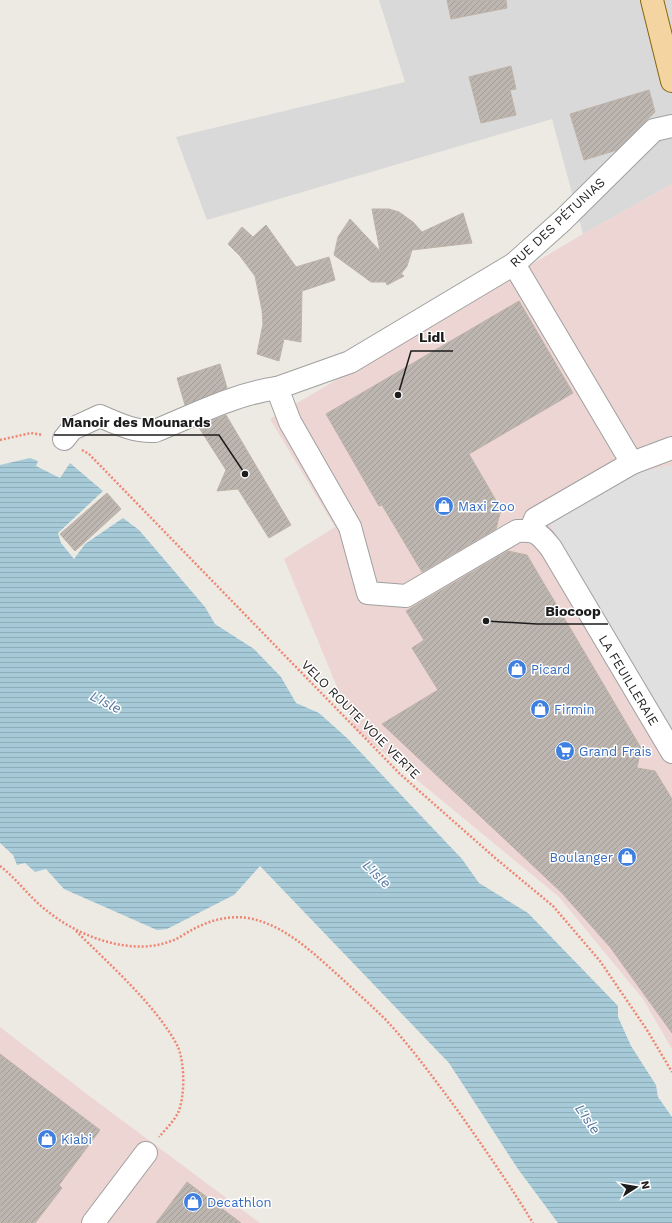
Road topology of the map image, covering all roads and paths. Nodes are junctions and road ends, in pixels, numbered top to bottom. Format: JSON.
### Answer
{"nodes":[{"id":1,"x":654,"y":0,"type":"edge"},
{"id":2,"x":672,"y":81,"type":"edge"},
{"id":3,"x":672,"y":126,"type":"edge"},
{"id":4,"x":514,"y":264,"type":"junction"},
{"id":5,"x":277,"y":388,"type":"junction"},
{"id":6,"x":64,"y":439,"type":"junction"},
{"id":7,"x":0,"y":440,"type":"edge"},
{"id":8,"x":672,"y":448,"type":"edge"},
{"id":9,"x":632,"y":463,"type":"junction"},
{"id":10,"x":531,"y":530,"type":"junction"},
{"id":11,"x":672,"y":752,"type":"edge"},
{"id":12,"x":0,"y":866,"type":"edge"},
{"id":13,"x":74,"y":929,"type":"junction"},
{"id":14,"x":672,"y":1072,"type":"edge"},
{"id":15,"x":146,"y":1153,"type":"joint"},
{"id":16,"x":93,"y":1223,"type":"edge"},
{"id":17,"x":533,"y":1223,"type":"edge"}],
"edges":[{"from":1,"to":2,"type":"main road"},
{"from":3,"to":4,"type":"street","name":"RUE DES PÉTUNIAS"},
{"from":4,"to":5,"type":"street","name":"RUE DES PÉTUNIAS"},
{"from":4,"to":9,"type":"street"},
{"from":5,"to":6,"type":"street","name":"RUE DES PÉTUNIAS"},
{"from":5,"to":10,"type":"street"},
{"from":6,"to":7,"type":"path","name":"VELO ROUTE VOIE VERTE"},
{"from":6,"to":14,"type":"path","name":"VELO ROUTE VOIE VERTE"},
{"from":8,"to":9,"type":"street"},
{"from":9,"to":10,"type":"street"},
{"from":10,"to":11,"type":"street","name":"LA FEUILLERAIE"},
{"from":12,"to":13,"type":"path"},
{"from":13,"to":15,"type":"path"},
{"from":13,"to":17,"type":"path"},
{"from":15,"to":16,"type":"street"}]}
